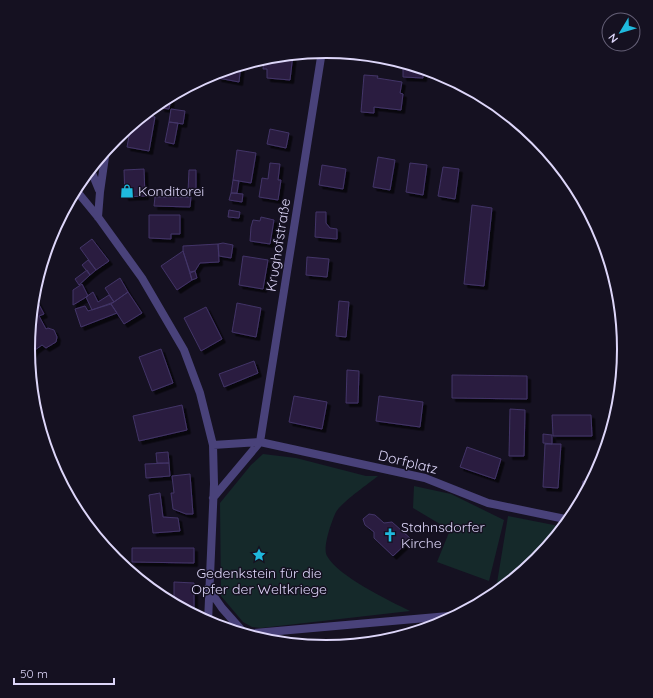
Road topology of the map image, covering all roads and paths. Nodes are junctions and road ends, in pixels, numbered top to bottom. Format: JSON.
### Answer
{"nodes":[{"id":1,"x":321,"y":58,"type":"edge"},
{"id":2,"x":105,"y":160,"type":"edge"},
{"id":3,"x":93,"y":175,"type":"edge"},
{"id":4,"x":100,"y":192,"type":"junction"},
{"id":5,"x":79,"y":194,"type":"edge"},
{"id":6,"x":98,"y":217,"type":"junction"},
{"id":7,"x":260,"y":442,"type":"junction"},
{"id":8,"x":213,"y":445,"type":"junction"},
{"id":9,"x":213,"y":498,"type":"junction"},
{"id":10,"x":563,"y":519,"type":"edge"},
{"id":11,"x":208,"y":588,"type":"junction"},
{"id":12,"x":208,"y":615,"type":"edge"},
{"id":13,"x":441,"y":617,"type":"edge"},
{"id":14,"x":238,"y":627,"type":"edge"},
{"id":15,"x":259,"y":633,"type":"edge"}],
"edges":[{"from":1,"to":7,"type":"street","name":"Krughofstraße"},
{"from":2,"to":4,"type":"street"},
{"from":3,"to":4,"type":"street"},
{"from":4,"to":6,"type":"street"},
{"from":5,"to":6,"type":"street"},
{"from":6,"to":8,"type":"street"},
{"from":7,"to":8,"type":"street","name":"Dorfplatz"},
{"from":7,"to":9,"type":"street"},
{"from":7,"to":10,"type":"street","name":"Dorfplatz"},
{"from":8,"to":9,"type":"street"},
{"from":9,"to":11,"type":"street"},
{"from":11,"to":12,"type":"street"},
{"from":11,"to":14,"type":"street"},
{"from":13,"to":15,"type":"street"}]}
